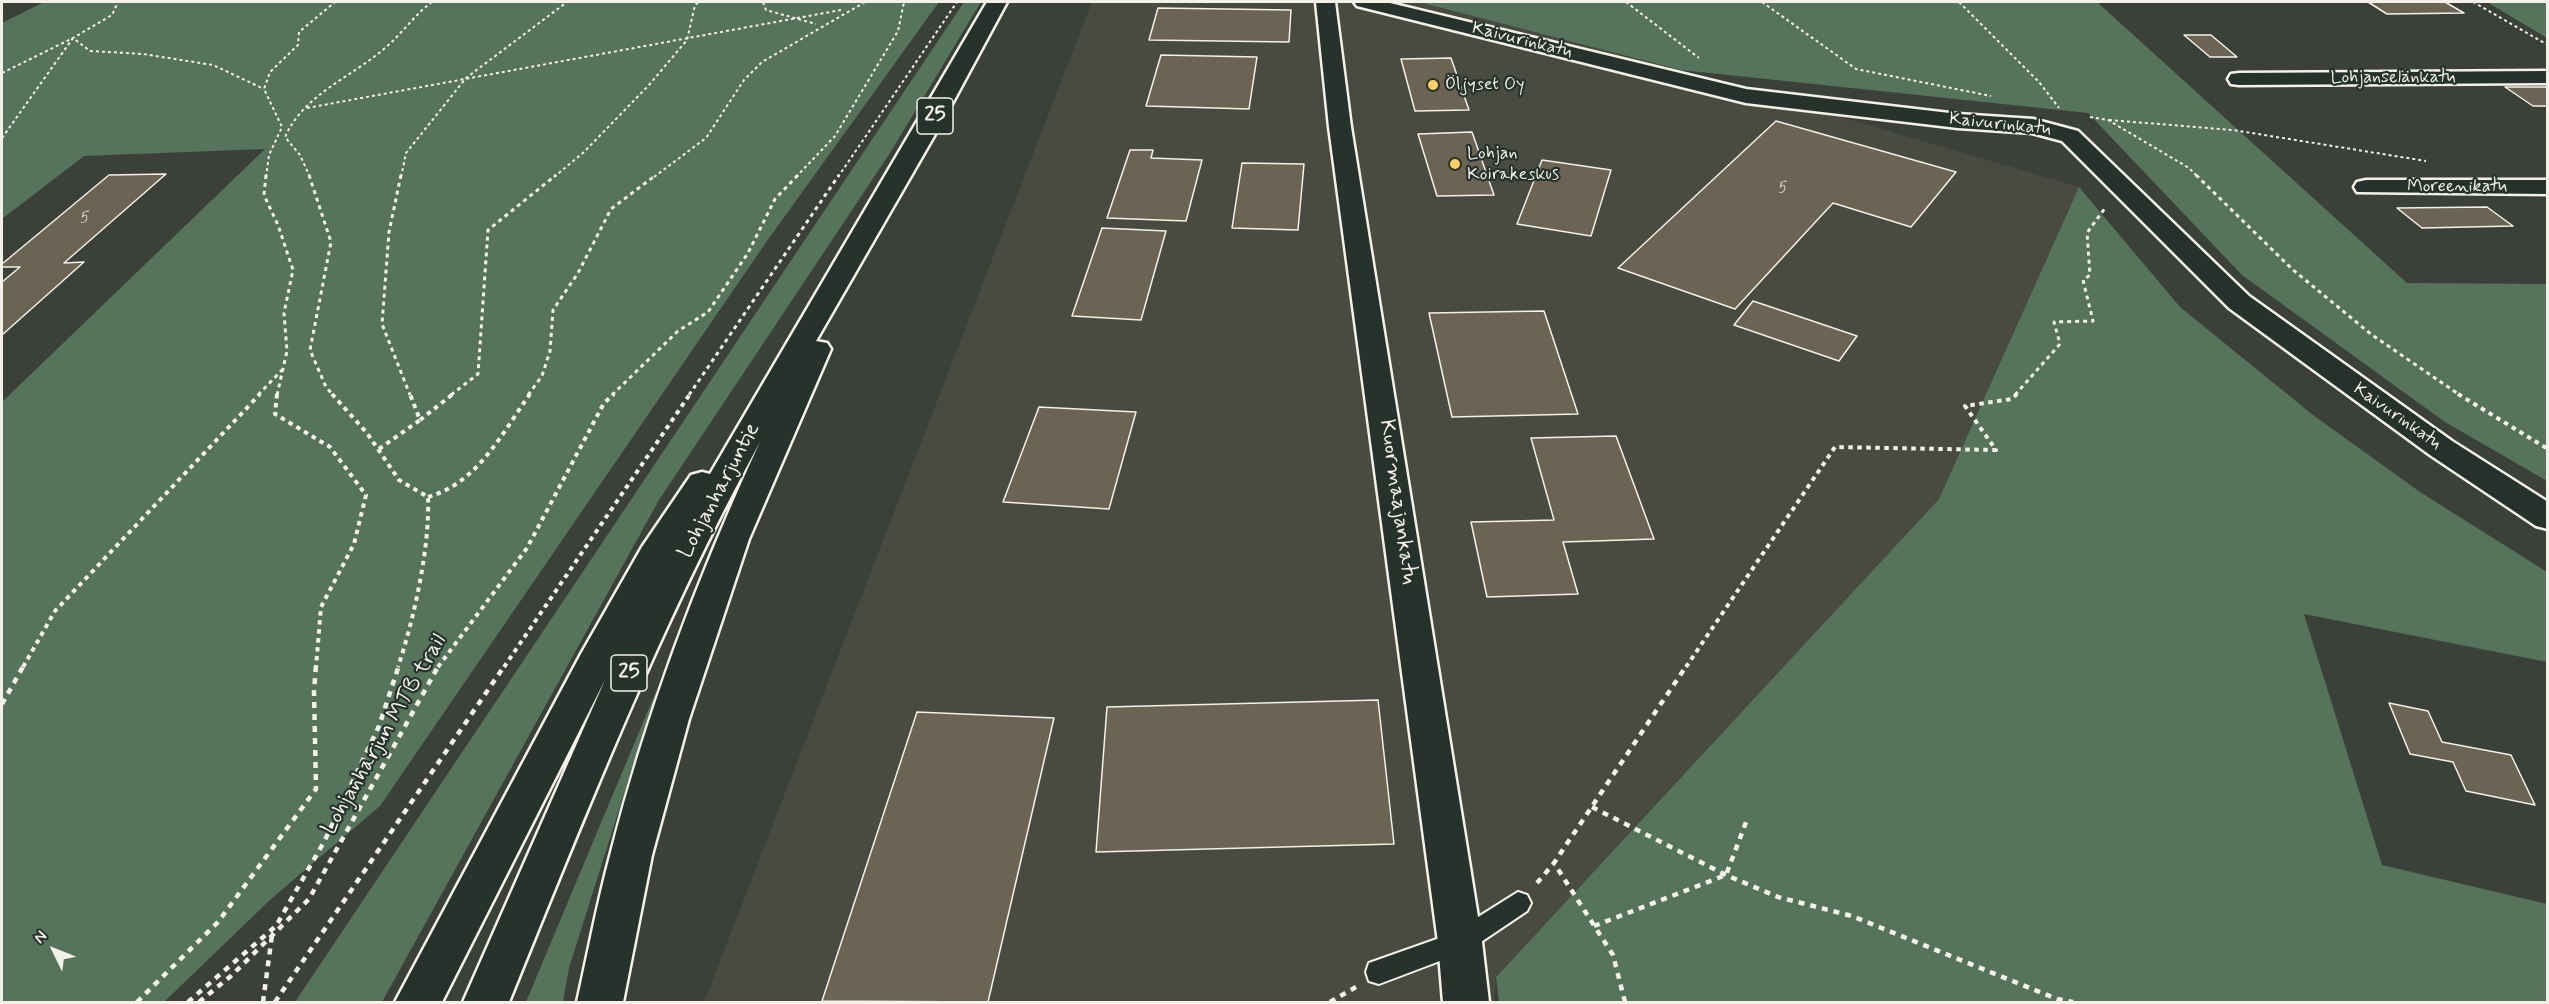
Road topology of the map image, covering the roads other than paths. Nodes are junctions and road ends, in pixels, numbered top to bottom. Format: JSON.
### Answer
{"nodes":[{"id":1,"x":998,"y":2,"type":"edge"},
{"id":2,"x":1325,"y":2,"type":"edge"},
{"id":3,"x":1364,"y":2,"type":"edge"},
{"id":4,"x":2547,"y":77,"type":"edge"},
{"id":5,"x":2239,"y":79,"type":"dead end"},
{"id":6,"x":2366,"y":187,"type":"dead end"},
{"id":7,"x":2547,"y":187,"type":"edge"},
{"id":8,"x":868,"y":229,"type":"junction"},
{"id":9,"x":794,"y":354,"type":"junction"},
{"id":10,"x":2547,"y":518,"type":"edge"},
{"id":11,"x":1518,"y":903,"type":"dead end"},
{"id":12,"x":1460,"y":942,"type":"junction"},
{"id":13,"x":1379,"y":972,"type":"dead end"},
{"id":14,"x":418,"y":1002,"type":"edge"},
{"id":15,"x":486,"y":1002,"type":"edge"},
{"id":16,"x":600,"y":1002,"type":"edge"},
{"id":17,"x":1466,"y":1002,"type":"edge"}],
"edges":[{"from":1,"to":8,"type":"main road","name":"Lohjanharjuntie","number":"25"},
{"from":2,"to":12,"type":"main road","name":"Kuormaajankatu"},
{"from":3,"to":10,"type":"main road","name":"Kaivurinkatu"},
{"from":4,"to":5,"type":"main road","name":"Lohjanselänkatu"},
{"from":6,"to":7,"type":"main road","name":"Moreenikatu"},
{"from":8,"to":9,"type":"main road","name":"Lohjanharjuntie","number":"25"},
{"from":8,"to":16,"type":"main road"},
{"from":9,"to":14,"type":"main road"},
{"from":9,"to":15,"type":"main road","name":"Lohjanharjuntie","number":"25"},
{"from":11,"to":12,"type":"lane"},
{"from":12,"to":13,"type":"lane"},
{"from":12,"to":17,"type":"main road","name":"Kuormaajankatu"}]}
